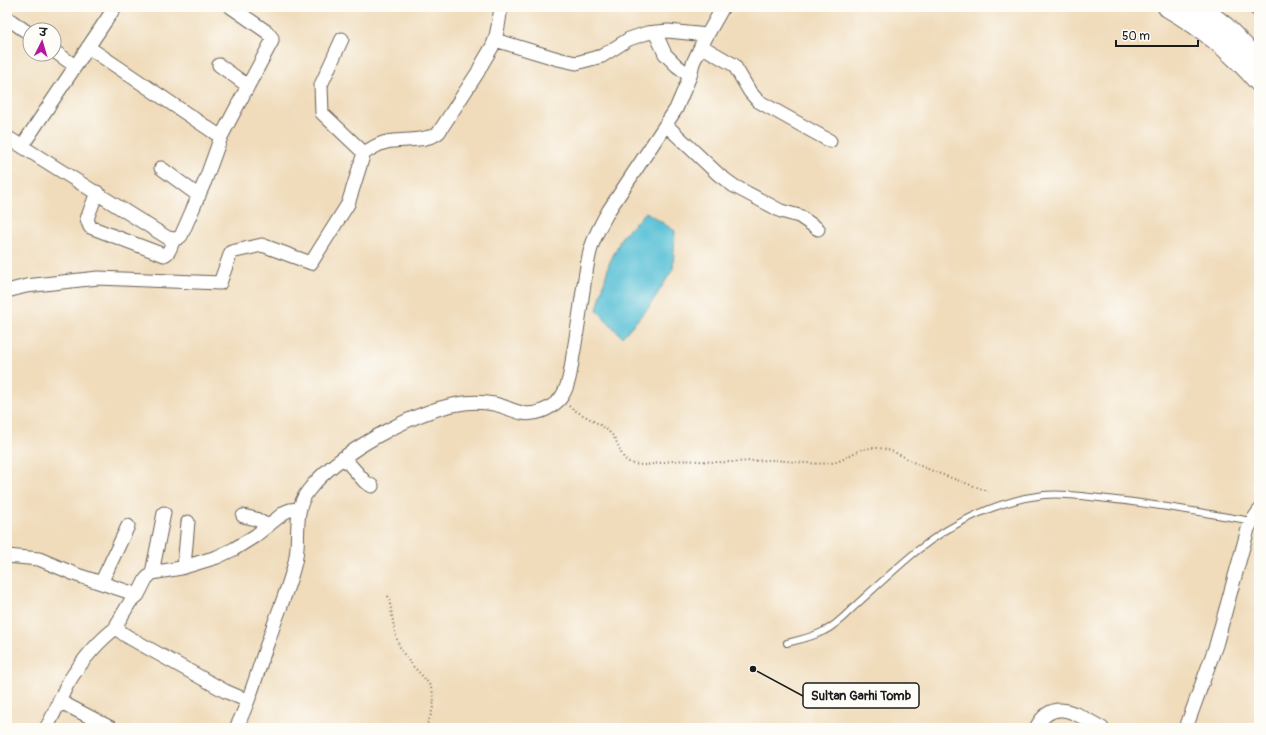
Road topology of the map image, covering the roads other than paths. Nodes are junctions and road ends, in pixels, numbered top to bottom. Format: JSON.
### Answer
{"nodes":[{"id":1,"x":115,"y":7,"type":"edge"},
{"id":2,"x":231,"y":7,"type":"edge"},
{"id":3,"x":501,"y":7,"type":"edge"},
{"id":4,"x":722,"y":7,"type":"edge"},
{"id":5,"x":1168,"y":7,"type":"edge"},
{"id":6,"x":1200,"y":7,"type":"edge"},
{"id":7,"x":1254,"y":7,"type":"edge"},
{"id":8,"x":1259,"y":10,"type":"edge"},
{"id":9,"x":7,"y":18,"type":"edge"},
{"id":10,"x":22,"y":28,"type":"edge"},
{"id":11,"x":655,"y":32,"type":"junction"},
{"id":12,"x":342,"y":39,"type":"dead end"},
{"id":13,"x":495,"y":40,"type":"junction"},
{"id":14,"x":704,"y":41,"type":"junction"},
{"id":15,"x":88,"y":47,"type":"junction"},
{"id":16,"x":1257,"y":56,"type":"edge"},
{"id":17,"x":62,"y":57,"type":"edge"},
{"id":18,"x":219,"y":65,"type":"dead end"},
{"id":19,"x":75,"y":66,"type":"junction"},
{"id":20,"x":690,"y":76,"type":"junction"},
{"id":21,"x":1259,"y":82,"type":"edge"},
{"id":22,"x":248,"y":86,"type":"junction"},
{"id":23,"x":666,"y":125,"type":"junction"},
{"id":24,"x":7,"y":137,"type":"edge"},
{"id":25,"x":221,"y":138,"type":"junction"},
{"id":26,"x":830,"y":141,"type":"dead end"},
{"id":27,"x":22,"y":146,"type":"junction"},
{"id":28,"x":364,"y":153,"type":"junction"},
{"id":29,"x":162,"y":168,"type":"dead end"},
{"id":30,"x":97,"y":192,"type":"junction"},
{"id":31,"x":198,"y":196,"type":"junction"},
{"id":32,"x":818,"y":229,"type":"dead end"},
{"id":33,"x":174,"y":239,"type":"junction"},
{"id":34,"x":7,"y":291,"type":"edge"},
{"id":35,"x":344,"y":458,"type":"junction"},
{"id":36,"x":372,"y":486,"type":"dead end"},
{"id":37,"x":299,"y":509,"type":"junction"},
{"id":38,"x":164,"y":513,"type":"dead end"},
{"id":39,"x":243,"y":516,"type":"dead end"},
{"id":40,"x":1255,"y":516,"type":"edge"},
{"id":41,"x":188,"y":522,"type":"dead end"},
{"id":42,"x":128,"y":526,"type":"dead end"},
{"id":43,"x":268,"y":526,"type":"junction"},
{"id":44,"x":7,"y":556,"type":"edge"},
{"id":45,"x":184,"y":567,"type":"junction"},
{"id":46,"x":152,"y":573,"type":"junction"},
{"id":47,"x":101,"y":583,"type":"junction"},
{"id":48,"x":138,"y":595,"type":"junction"},
{"id":49,"x":117,"y":627,"type":"junction"},
{"id":50,"x":787,"y":643,"type":"dead end"},
{"id":51,"x":59,"y":701,"type":"junction"},
{"id":52,"x":248,"y":701,"type":"junction"},
{"id":53,"x":46,"y":728,"type":"edge"},
{"id":54,"x":111,"y":728,"type":"edge"},
{"id":55,"x":236,"y":728,"type":"edge"},
{"id":56,"x":1036,"y":728,"type":"edge"},
{"id":57,"x":1102,"y":728,"type":"edge"},
{"id":58,"x":1186,"y":728,"type":"edge"}],
"edges":[{"from":1,"to":15,"type":"street"},
{"from":2,"to":22,"type":"street"},
{"from":3,"to":13,"type":"street"},
{"from":4,"to":14,"type":"street"},
{"from":5,"to":21,"type":"main road"},
{"from":6,"to":16,"type":"main road"},
{"from":7,"to":8,"type":"street"},
{"from":9,"to":10,"type":"street"},
{"from":11,"to":13,"type":"street"},
{"from":11,"to":14,"type":"street"},
{"from":11,"to":20,"type":"street"},
{"from":12,"to":28,"type":"street"},
{"from":13,"to":28,"type":"street"},
{"from":14,"to":20,"type":"street"},
{"from":14,"to":26,"type":"street"},
{"from":15,"to":19,"type":"street"},
{"from":15,"to":25,"type":"street"},
{"from":17,"to":19,"type":"street"},
{"from":18,"to":22,"type":"street"},
{"from":19,"to":27,"type":"street"},
{"from":20,"to":23,"type":"street"},
{"from":22,"to":25,"type":"street"},
{"from":23,"to":32,"type":"street"},
{"from":23,"to":35,"type":"street"},
{"from":24,"to":27,"type":"street"},
{"from":25,"to":31,"type":"street"},
{"from":27,"to":30,"type":"street"},
{"from":28,"to":34,"type":"street"},
{"from":29,"to":31,"type":"street"},
{"from":30,"to":33,"type":"street"},
{"from":30,"to":33,"type":"street"},
{"from":31,"to":33,"type":"street"},
{"from":35,"to":36,"type":"street"},
{"from":35,"to":37,"type":"street"},
{"from":37,"to":43,"type":"street"},
{"from":37,"to":52,"type":"street"},
{"from":38,"to":46,"type":"street"},
{"from":39,"to":43,"type":"street"},
{"from":40,"to":50,"type":"lane"},
{"from":40,"to":58,"type":"street"},
{"from":41,"to":45,"type":"street"},
{"from":42,"to":47,"type":"street"},
{"from":43,"to":45,"type":"street"},
{"from":44,"to":47,"type":"street"},
{"from":45,"to":46,"type":"street"},
{"from":46,"to":48,"type":"street"},
{"from":47,"to":48,"type":"street"},
{"from":48,"to":49,"type":"street"},
{"from":49,"to":51,"type":"street"},
{"from":49,"to":52,"type":"street"},
{"from":51,"to":53,"type":"street"},
{"from":51,"to":54,"type":"street"},
{"from":52,"to":55,"type":"street"},
{"from":56,"to":57,"type":"street"}]}
